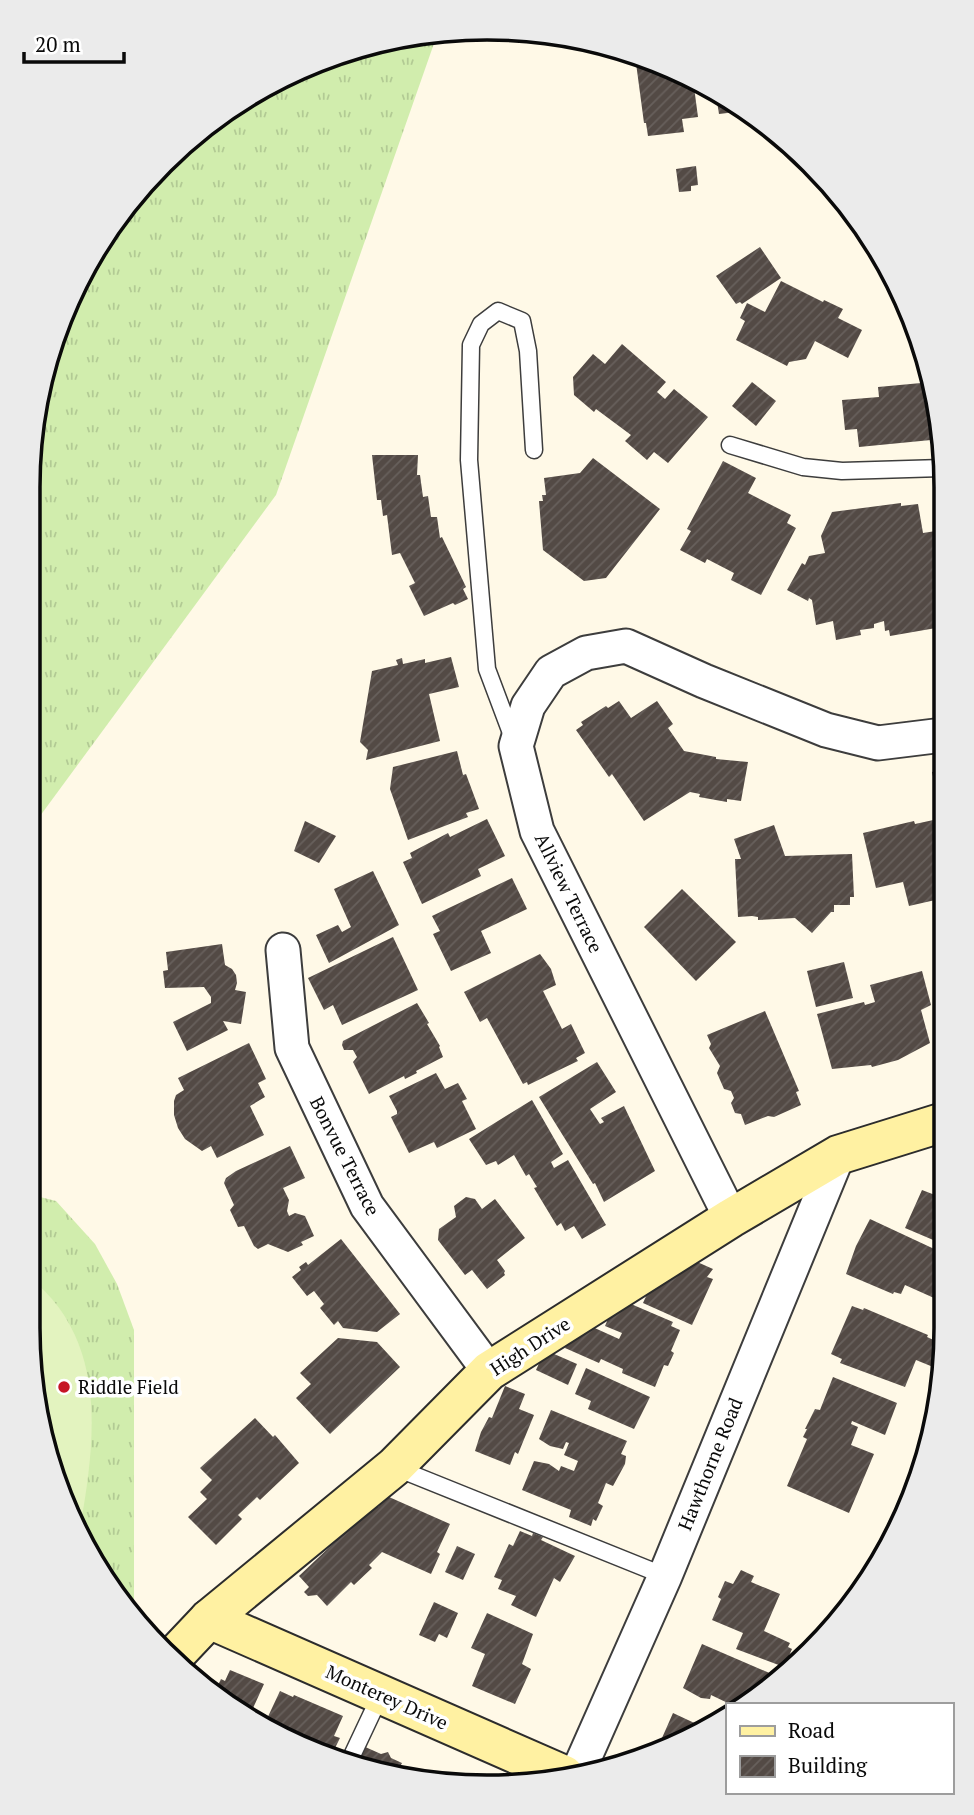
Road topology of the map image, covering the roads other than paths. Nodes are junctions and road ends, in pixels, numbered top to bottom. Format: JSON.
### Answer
{"nodes":[{"id":1,"x":730,"y":445,"type":"dead end"},
{"id":2,"x":534,"y":450,"type":"dead end"},
{"id":3,"x":933,"y":468,"type":"edge"},
{"id":4,"x":934,"y":736,"type":"edge"},
{"id":5,"x":516,"y":746,"type":"junction"},
{"id":6,"x":283,"y":950,"type":"dead end"},
{"id":7,"x":934,"y":1125,"type":"edge"},
{"id":8,"x":838,"y":1155,"type":"junction"},
{"id":9,"x":731,"y":1218,"type":"junction"},
{"id":10,"x":489,"y":1371,"type":"junction"},
{"id":11,"x":394,"y":1467,"type":"junction"},
{"id":12,"x":665,"y":1576,"type":"junction"},
{"id":13,"x":209,"y":1619,"type":"junction"},
{"id":14,"x":179,"y":1651,"type":"edge"},
{"id":15,"x":381,"y":1694,"type":"junction"},
{"id":16,"x":353,"y":1754,"type":"edge"},
{"id":17,"x":581,"y":1764,"type":"edge"},
{"id":18,"x":552,"y":1770,"type":"edge"}],
"edges":[{"from":1,"to":3,"type":"lane"},
{"from":2,"to":5,"type":"lane"},
{"from":4,"to":5,"type":"street"},
{"from":5,"to":9,"type":"street","name":"Allview Terrace"},
{"from":6,"to":10,"type":"street","name":"Bonvue Terrace"},
{"from":7,"to":8,"type":"street","name":"High Drive"},
{"from":8,"to":9,"type":"street","name":"High Drive"},
{"from":8,"to":12,"type":"street","name":"Hawthorne Road"},
{"from":9,"to":10,"type":"street","name":"High Drive"},
{"from":10,"to":11,"type":"street","name":"High Drive"},
{"from":11,"to":12,"type":"lane"},
{"from":11,"to":13,"type":"street","name":"High Drive"},
{"from":12,"to":17,"type":"street","name":"Hawthorne Road"},
{"from":13,"to":14,"type":"street","name":"High Drive"},
{"from":13,"to":15,"type":"street","name":"Monterey Drive"},
{"from":15,"to":16,"type":"lane"},
{"from":15,"to":18,"type":"street","name":"Monterey Drive"}]}
